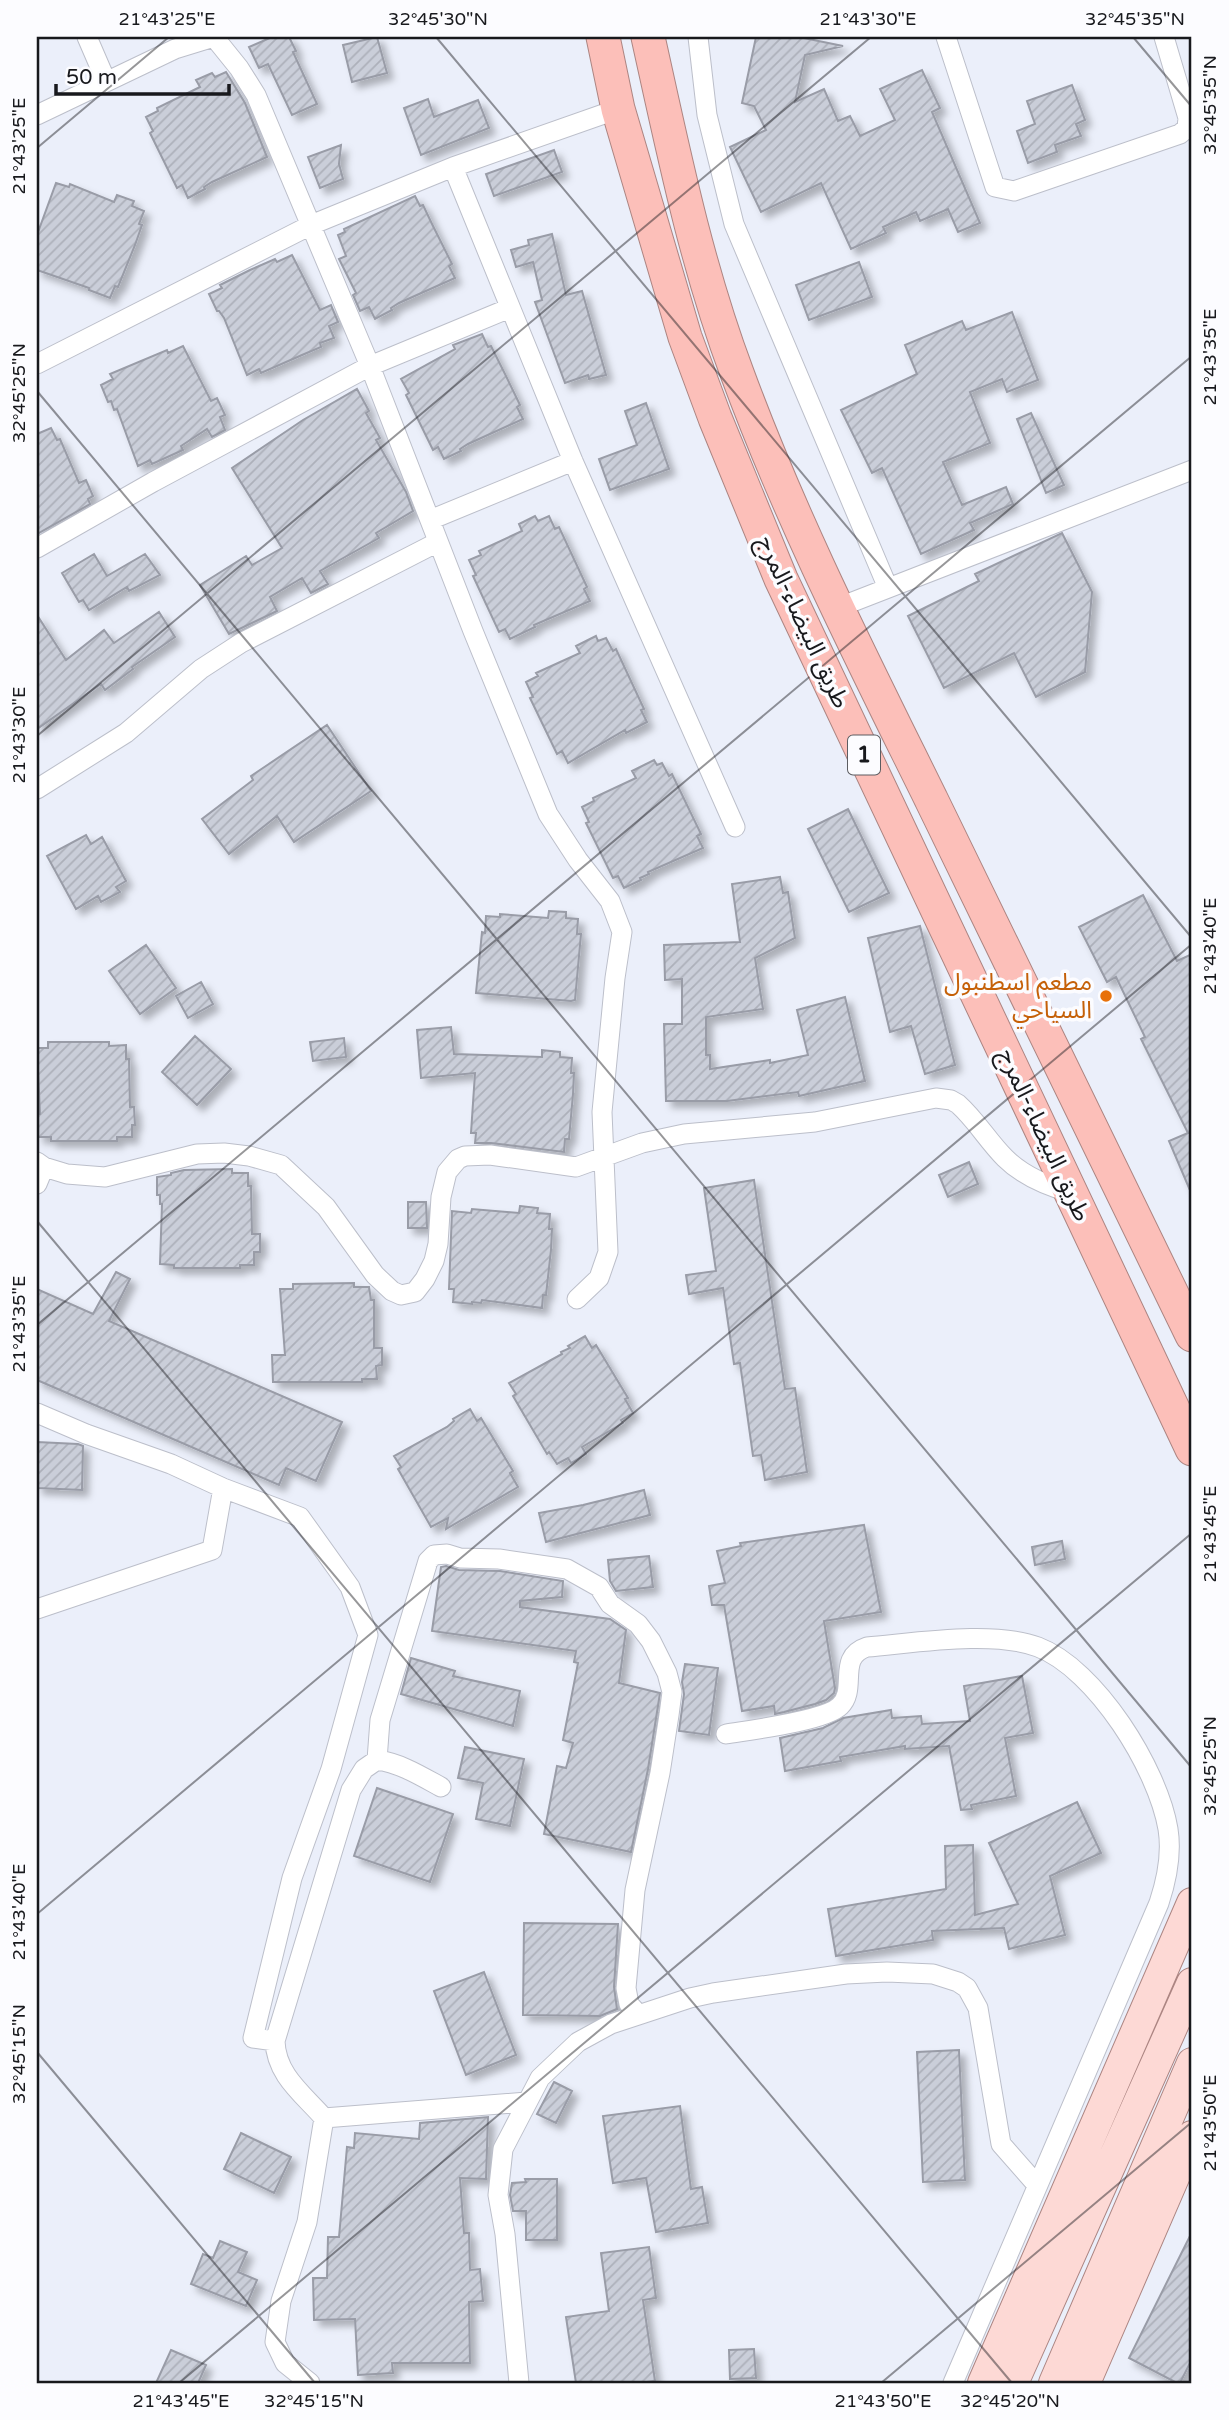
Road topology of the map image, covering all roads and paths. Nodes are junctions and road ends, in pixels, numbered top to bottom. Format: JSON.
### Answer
{"nodes":[{"id":1,"x":87,"y":37,"type":"edge"},
{"id":2,"x":603,"y":37,"type":"edge"},
{"id":3,"x":648,"y":37,"type":"edge"},
{"id":4,"x":698,"y":37,"type":"edge"},
{"id":5,"x":946,"y":37,"type":"edge"},
{"id":6,"x":1164,"y":37,"type":"edge"},
{"id":7,"x":106,"y":81,"type":"junction"},
{"id":8,"x":618,"y":108,"type":"junction"},
{"id":9,"x":37,"y":115,"type":"edge"},
{"id":10,"x":453,"y":167,"type":"junction"},
{"id":11,"x":311,"y":225,"type":"junction"},
{"id":12,"x":510,"y":308,"type":"junction"},
{"id":13,"x":37,"y":363,"type":"edge"},
{"id":14,"x":370,"y":366,"type":"junction"},
{"id":15,"x":573,"y":461,"type":"junction"},
{"id":16,"x":1192,"y":470,"type":"edge"},
{"id":17,"x":430,"y":520,"type":"junction"},
{"id":18,"x":438,"y":542,"type":"junction"},
{"id":19,"x":37,"y":548,"type":"edge"},
{"id":20,"x":888,"y":588,"type":"junction"},
{"id":21,"x":837,"y":608,"type":"junction"},
{"id":22,"x":37,"y":789,"type":"edge"},
{"id":23,"x":735,"y":827,"type":"dead end"},
{"id":24,"x":603,"y":1156,"type":"junction"},
{"id":25,"x":39,"y":1171,"type":"edge"},
{"id":26,"x":1072,"y":1194,"type":"junction"},
{"id":27,"x":578,"y":1299,"type":"dead end"},
{"id":28,"x":1192,"y":1335,"type":"edge"},
{"id":29,"x":37,"y":1413,"type":"edge"},
{"id":30,"x":1192,"y":1449,"type":"edge"},
{"id":31,"x":223,"y":1488,"type":"junction"},
{"id":32,"x":37,"y":1609,"type":"edge"},
{"id":33,"x":726,"y":1734,"type":"dead end"},
{"id":34,"x":377,"y":1760,"type":"junction"},
{"id":35,"x":441,"y":1787,"type":"dead end"},
{"id":36,"x":1192,"y":1903,"type":"edge"},
{"id":37,"x":1192,"y":1983,"type":"edge"},
{"id":38,"x":638,"y":2014,"type":"junction"},
{"id":39,"x":275,"y":2041,"type":"junction"},
{"id":40,"x":1192,"y":2063,"type":"edge"},
{"id":41,"x":527,"y":2102,"type":"junction"},
{"id":42,"x":324,"y":2118,"type":"junction"},
{"id":43,"x":1192,"y":2136,"type":"edge"},
{"id":44,"x":1037,"y":2185,"type":"junction"},
{"id":45,"x":310,"y":2383,"type":"edge"},
{"id":46,"x":519,"y":2383,"type":"edge"},
{"id":47,"x":953,"y":2383,"type":"edge"},
{"id":48,"x":983,"y":2383,"type":"edge"},
{"id":49,"x":1013,"y":2383,"type":"edge"},
{"id":50,"x":1054,"y":2383,"type":"edge"},
{"id":51,"x":1085,"y":2383,"type":"edge"}],
"edges":[{"from":1,"to":7,"type":"street"},
{"from":2,"to":8,"type":"highway","name":"طريق البيضاء-المرج","number":"1"},
{"from":3,"to":21,"type":"highway","name":"طريق البيضاء-المرج","number":"1"},
{"from":4,"to":20,"type":"street"},
{"from":5,"to":6,"type":"street"},
{"from":7,"to":9,"type":"street"},
{"from":7,"to":11,"type":"street"},
{"from":8,"to":10,"type":"street"},
{"from":8,"to":26,"type":"highway","name":"طريق البيضاء-المرج","number":"1"},
{"from":10,"to":11,"type":"street"},
{"from":10,"to":12,"type":"street"},
{"from":11,"to":13,"type":"street"},
{"from":11,"to":14,"type":"street"},
{"from":12,"to":14,"type":"street"},
{"from":12,"to":15,"type":"street"},
{"from":14,"to":17,"type":"street"},
{"from":14,"to":19,"type":"street"},
{"from":15,"to":17,"type":"street"},
{"from":15,"to":23,"type":"street"},
{"from":16,"to":20,"type":"street"},
{"from":17,"to":18,"type":"street"},
{"from":18,"to":22,"type":"street"},
{"from":18,"to":24,"type":"street"},
{"from":20,"to":21,"type":"street"},
{"from":21,"to":28,"type":"highway","name":"طريق البيضاء-المرج","number":"1"},
{"from":24,"to":25,"type":"street"},
{"from":24,"to":26,"type":"street"},
{"from":24,"to":27,"type":"street"},
{"from":26,"to":30,"type":"highway","name":"طريق البيضاء-المرج","number":"1"},
{"from":29,"to":31,"type":"street"},
{"from":31,"to":32,"type":"street"},
{"from":31,"to":39,"type":"street"},
{"from":33,"to":44,"type":"street"},
{"from":34,"to":35,"type":"street"},
{"from":34,"to":38,"type":"street"},
{"from":34,"to":39,"type":"street"},
{"from":36,"to":48,"type":"main road"},
{"from":37,"to":49,"type":"main road"},
{"from":38,"to":41,"type":"street"},
{"from":38,"to":44,"type":"street"},
{"from":39,"to":42,"type":"street"},
{"from":40,"to":50,"type":"main road"},
{"from":41,"to":42,"type":"street"},
{"from":41,"to":46,"type":"street"},
{"from":42,"to":45,"type":"street"},
{"from":43,"to":51,"type":"main road"},
{"from":44,"to":47,"type":"street"}]}
